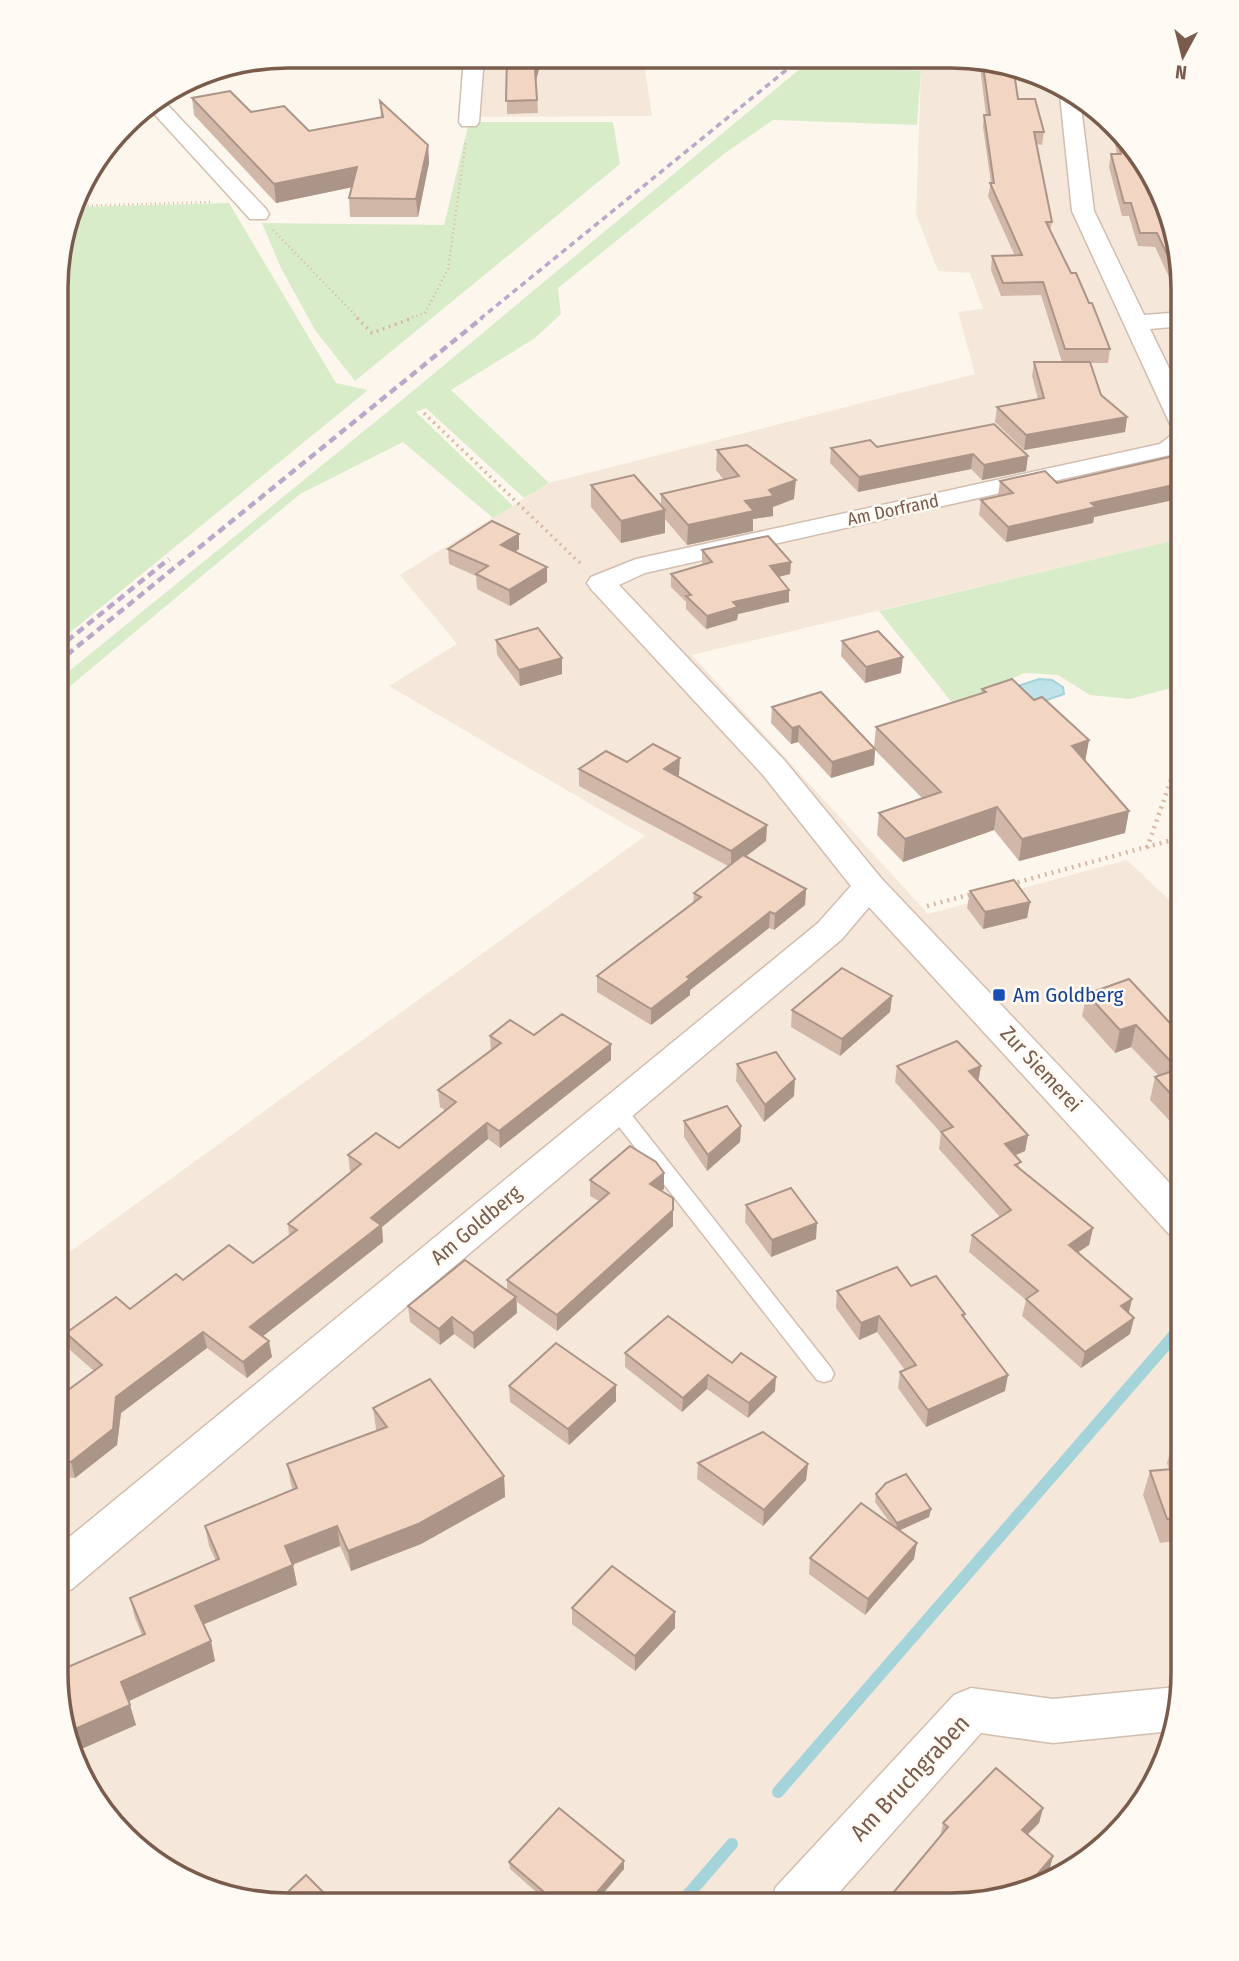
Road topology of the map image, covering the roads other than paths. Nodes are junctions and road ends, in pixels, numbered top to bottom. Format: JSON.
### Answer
{"nodes":[{"id":1,"x":473,"y":68,"type":"edge"},
{"id":2,"x":1070,"y":105,"type":"edge"},
{"id":3,"x":161,"y":110,"type":"edge"},
{"id":4,"x":469,"y":122,"type":"road end"},
{"id":5,"x":252,"y":208,"type":"road end"},
{"id":6,"x":1171,"y":320,"type":"edge"},
{"id":7,"x":1134,"y":323,"type":"junction"},
{"id":8,"x":1171,"y":381,"type":"edge"},
{"id":9,"x":1171,"y":448,"type":"edge"},
{"id":10,"x":869,"y":886,"type":"junction"},
{"id":11,"x":616,"y":1109,"type":"junction"},
{"id":12,"x":1170,"y":1209,"type":"edge"},
{"id":13,"x":824,"y":1374,"type":"dead end"},
{"id":14,"x":68,"y":1564,"type":"edge"},
{"id":15,"x":1168,"y":1710,"type":"edge"},
{"id":16,"x":805,"y":1893,"type":"edge"}],
"edges":[{"from":1,"to":4,"type":"street"},
{"from":2,"to":7,"type":"street"},
{"from":3,"to":5,"type":"street"},
{"from":6,"to":7,"type":"street"},
{"from":7,"to":8,"type":"street"},
{"from":9,"to":10,"type":"street","name":"Am Dorfrand"},
{"from":10,"to":11,"type":"street","name":"Am Goldberg"},
{"from":10,"to":12,"type":"street","name":"Zur Siemerei"},
{"from":11,"to":13,"type":"lane"},
{"from":11,"to":14,"type":"street","name":"Am Goldberg"},
{"from":15,"to":16,"type":"street","name":"Am Bruchgraben"}]}
